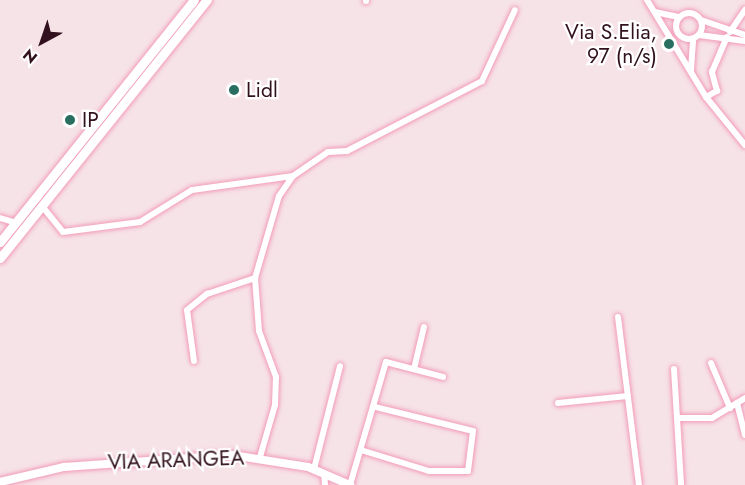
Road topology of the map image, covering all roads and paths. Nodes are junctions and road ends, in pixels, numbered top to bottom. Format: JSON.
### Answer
{"nodes":[{"id":1,"x":194,"y":0,"type":"edge"},
{"id":2,"x":207,"y":0,"type":"edge"},
{"id":3,"x":647,"y":0,"type":"edge"},
{"id":4,"x":515,"y":10,"type":"dead end"},
{"id":5,"x":745,"y":10,"type":"edge"},
{"id":6,"x":655,"y":12,"type":"junction"},
{"id":7,"x":679,"y":17,"type":"junction"},
{"id":8,"x":701,"y":20,"type":"junction"},
{"id":9,"x":676,"y":25,"type":"junction"},
{"id":10,"x":728,"y":35,"type":"junction"},
{"id":11,"x":745,"y":35,"type":"edge"},
{"id":12,"x":696,"y":37,"type":"junction"},
{"id":13,"x":685,"y":39,"type":"junction"},
{"id":14,"x":745,"y":41,"type":"edge"},
{"id":15,"x":690,"y":46,"type":"junction"},
{"id":16,"x":691,"y":71,"type":"junction"},
{"id":17,"x":706,"y":97,"type":"junction"},
{"id":18,"x":745,"y":145,"type":"edge"},
{"id":19,"x":292,"y":176,"type":"junction"},
{"id":20,"x":42,"y":206,"type":"junction"},
{"id":21,"x":0,"y":218,"type":"edge"},
{"id":22,"x":16,"y":223,"type":"junction"},
{"id":23,"x":0,"y":242,"type":"edge"},
{"id":24,"x":0,"y":258,"type":"edge"},
{"id":25,"x":255,"y":278,"type":"junction"},
{"id":26,"x":618,"y":317,"type":"dead end"},
{"id":27,"x":424,"y":327,"type":"dead end"},
{"id":28,"x":194,"y":361,"type":"dead end"},
{"id":29,"x":711,"y":363,"type":"dead end"},
{"id":30,"x":340,"y":366,"type":"dead end"},
{"id":31,"x":414,"y":369,"type":"junction"},
{"id":32,"x":674,"y":369,"type":"dead end"},
{"id":33,"x":443,"y":377,"type":"dead end"},
{"id":34,"x":628,"y":396,"type":"junction"},
{"id":35,"x":745,"y":398,"type":"edge"},
{"id":36,"x":558,"y":403,"type":"dead end"},
{"id":37,"x":737,"y":403,"type":"junction"},
{"id":38,"x":375,"y":407,"type":"junction"},
{"id":39,"x":730,"y":408,"type":"junction"},
{"id":40,"x":679,"y":418,"type":"junction"},
{"id":41,"x":745,"y":435,"type":"edge"},
{"id":42,"x":364,"y":451,"type":"junction"},
{"id":43,"x":260,"y":457,"type":"junction"},
{"id":44,"x":314,"y":469,"type":"junction"},
{"id":45,"x":324,"y":473,"type":"junction"},
{"id":46,"x":0,"y":482,"type":"edge"},
{"id":47,"x":325,"y":485,"type":"edge"},
{"id":48,"x":350,"y":485,"type":"edge"},
{"id":49,"x":639,"y":485,"type":"edge"},
{"id":50,"x":681,"y":485,"type":"edge"}],
"edges":[{"from":1,"to":22,"type":"main road"},
{"from":2,"to":20,"type":"main road"},
{"from":3,"to":6,"type":"street"},
{"from":4,"to":19,"type":"street"},
{"from":5,"to":10,"type":"street"},
{"from":6,"to":7,"type":"street"},
{"from":6,"to":9,"type":"street"},
{"from":6,"to":16,"type":"street"},
{"from":7,"to":8,"type":"street"},
{"from":7,"to":9,"type":"street"},
{"from":8,"to":10,"type":"street"},
{"from":8,"to":12,"type":"street"},
{"from":9,"to":13,"type":"street"},
{"from":10,"to":11,"type":"street"},
{"from":10,"to":12,"type":"street"},
{"from":10,"to":14,"type":"street"},
{"from":10,"to":17,"type":"street"},
{"from":12,"to":13,"type":"street"},
{"from":12,"to":15,"type":"street"},
{"from":13,"to":15,"type":"street"},
{"from":15,"to":16,"type":"street"},
{"from":16,"to":17,"type":"street"},
{"from":17,"to":18,"type":"street"},
{"from":19,"to":20,"type":"street"},
{"from":19,"to":25,"type":"street"},
{"from":20,"to":24,"type":"main road"},
{"from":21,"to":22,"type":"street"},
{"from":22,"to":23,"type":"main road"},
{"from":25,"to":28,"type":"street"},
{"from":25,"to":43,"type":"street"},
{"from":26,"to":34,"type":"street"},
{"from":27,"to":31,"type":"street"},
{"from":29,"to":39,"type":"street"},
{"from":30,"to":44,"type":"street"},
{"from":31,"to":33,"type":"street"},
{"from":31,"to":38,"type":"street"},
{"from":32,"to":40,"type":"street"},
{"from":34,"to":36,"type":"street"},
{"from":34,"to":49,"type":"street"},
{"from":35,"to":37,"type":"street"},
{"from":37,"to":39,"type":"street"},
{"from":37,"to":41,"type":"street"},
{"from":38,"to":42,"type":"street"},
{"from":38,"to":42,"type":"street"},
{"from":39,"to":40,"type":"street"},
{"from":40,"to":50,"type":"street"},
{"from":42,"to":48,"type":"street"},
{"from":43,"to":44,"type":"street","name":"VIA ARANGEA"},
{"from":43,"to":46,"type":"street","name":"VIA ARANGEA"},
{"from":44,"to":45,"type":"street","name":"VIA ARANGEA"},
{"from":45,"to":47,"type":"street"},
{"from":45,"to":48,"type":"street","name":"VIA ARANGEA"}]}
